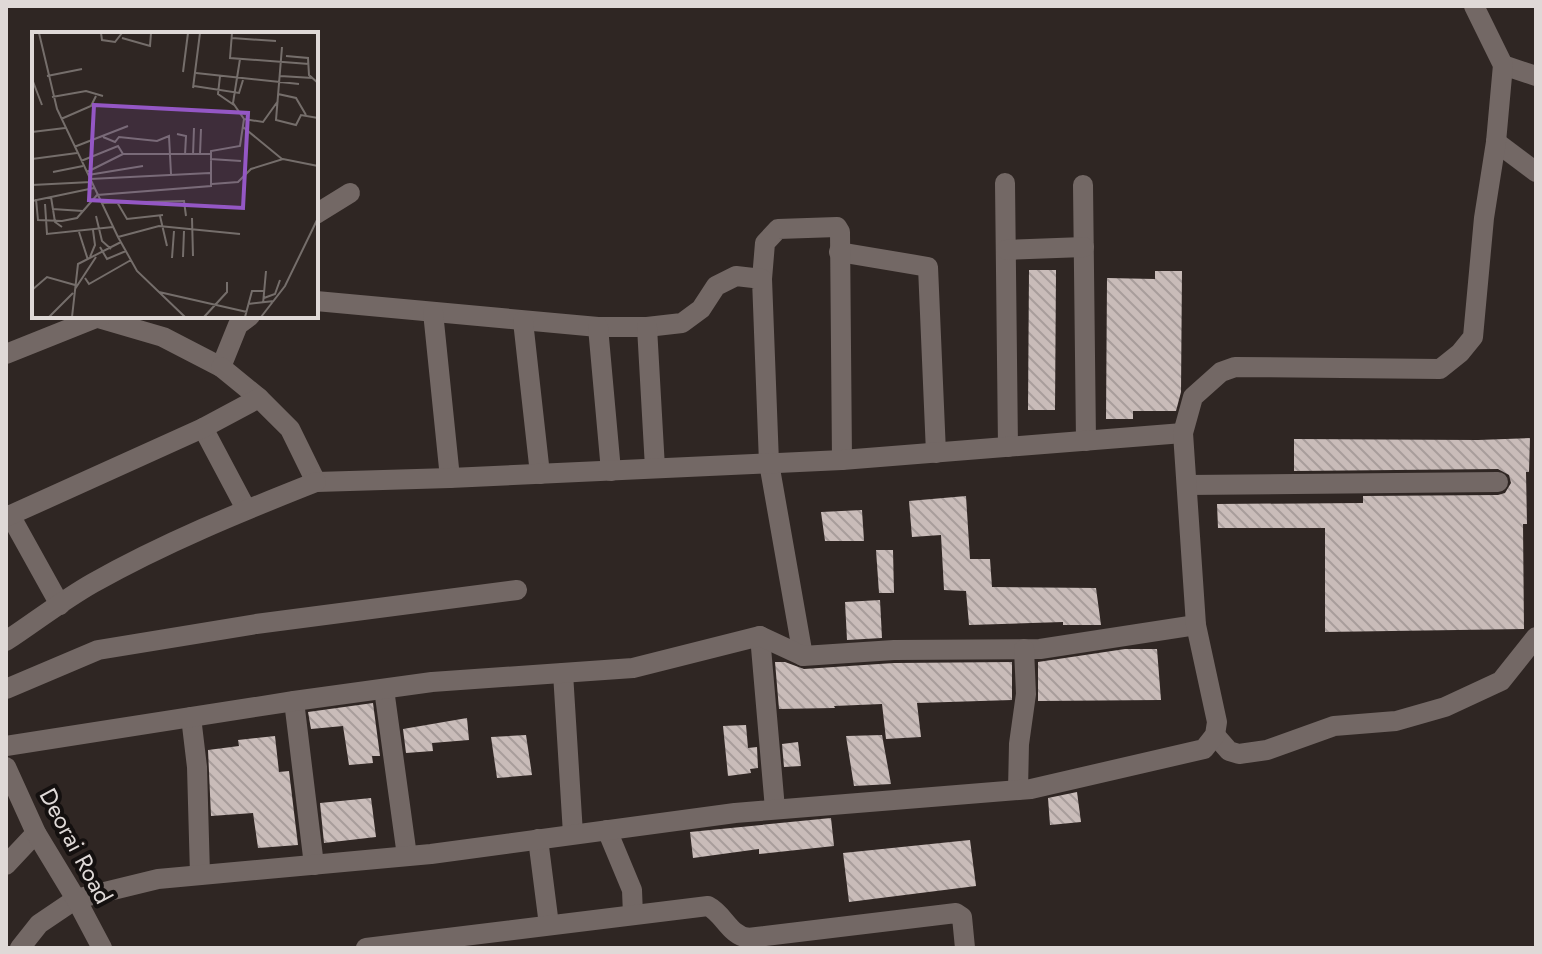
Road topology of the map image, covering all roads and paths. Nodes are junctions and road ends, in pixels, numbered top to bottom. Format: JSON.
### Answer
{"nodes":[{"id":1,"x":1474,"y":6,"type":"edge"},
{"id":2,"x":1503,"y":65,"type":"junction"},
{"id":3,"x":1536,"y":76,"type":"edge"},
{"id":4,"x":1496,"y":142,"type":"junction"},
{"id":5,"x":1536,"y":172,"type":"edge"},
{"id":6,"x":1005,"y":183,"type":"dead end"},
{"id":7,"x":1083,"y":185,"type":"dead end"},
{"id":8,"x":350,"y":193,"type":"dead end"},
{"id":9,"x":318,"y":213,"type":"edge"},
{"id":10,"x":1084,"y":247,"type":"junction"},
{"id":11,"x":1006,"y":250,"type":"junction"},
{"id":12,"x":839,"y":252,"type":"junction"},
{"id":13,"x":762,"y":279,"type":"junction"},
{"id":14,"x":318,"y":301,"type":"edge"},
{"id":15,"x":433,"y":312,"type":"junction"},
{"id":16,"x":97,"y":318,"type":"edge"},
{"id":17,"x":103,"y":318,"type":"edge"},
{"id":18,"x":247,"y":318,"type":"edge"},
{"id":19,"x":523,"y":321,"type":"junction"},
{"id":20,"x":598,"y":327,"type":"junction"},
{"id":21,"x":647,"y":327,"type":"junction"},
{"id":22,"x":6,"y":354,"type":"edge"},
{"id":23,"x":221,"y":367,"type":"junction"},
{"id":24,"x":259,"y":398,"type":"junction"},
{"id":25,"x":203,"y":428,"type":"junction"},
{"id":26,"x":1183,"y":433,"type":"junction"},
{"id":27,"x":1086,"y":441,"type":"junction"},
{"id":28,"x":1008,"y":447,"type":"junction"},
{"id":29,"x":936,"y":453,"type":"junction"},
{"id":30,"x":842,"y":460,"type":"junction"},
{"id":31,"x":769,"y":463,"type":"junction"},
{"id":32,"x":655,"y":468,"type":"junction"},
{"id":33,"x":611,"y":471,"type":"junction"},
{"id":34,"x":540,"y":474,"type":"junction"},
{"id":35,"x":450,"y":478,"type":"junction"},
{"id":36,"x":316,"y":482,"type":"junction"},
{"id":37,"x":1498,"y":482,"type":"dead end"},
{"id":38,"x":1187,"y":485,"type":"junction"},
{"id":39,"x":246,"y":509,"type":"junction"},
{"id":40,"x":8,"y":516,"type":"edge"},
{"id":41,"x":517,"y":590,"type":"dead end"},
{"id":42,"x":60,"y":605,"type":"junction"},
{"id":43,"x":1196,"y":625,"type":"junction"},
{"id":44,"x":760,"y":636,"type":"junction"},
{"id":45,"x":1536,"y":637,"type":"edge"},
{"id":46,"x":6,"y":641,"type":"edge"},
{"id":47,"x":1024,"y":649,"type":"junction"},
{"id":48,"x":803,"y":656,"type":"junction"},
{"id":49,"x":563,"y":673,"type":"junction"},
{"id":50,"x":6,"y":689,"type":"edge"},
{"id":51,"x":384,"y":689,"type":"junction"},
{"id":52,"x":294,"y":701,"type":"junction"},
{"id":53,"x":191,"y":717,"type":"junction"},
{"id":54,"x":1215,"y":735,"type":"junction"},
{"id":55,"x":6,"y":746,"type":"edge"},
{"id":56,"x":7,"y":772,"type":"edge"},
{"id":57,"x":1018,"y":790,"type":"junction"},
{"id":58,"x":775,"y":809,"type":"junction"},
{"id":59,"x":607,"y":830,"type":"junction"},
{"id":60,"x":36,"y":833,"type":"junction"},
{"id":61,"x":573,"y":834,"type":"junction"},
{"id":62,"x":538,"y":839,"type":"junction"},
{"id":63,"x":407,"y":856,"type":"junction"},
{"id":64,"x":6,"y":865,"type":"edge"},
{"id":65,"x":314,"y":865,"type":"junction"},
{"id":66,"x":200,"y":875,"type":"junction"},
{"id":67,"x":76,"y":899,"type":"junction"},
{"id":68,"x":633,"y":915,"type":"junction"},
{"id":69,"x":549,"y":925,"type":"junction"},
{"id":70,"x":519,"y":938,"type":"edge"},
{"id":71,"x":417,"y":945,"type":"edge"},
{"id":72,"x":20,"y":948,"type":"edge"},
{"id":73,"x":102,"y":948,"type":"edge"},
{"id":74,"x":366,"y":948,"type":"edge"},
{"id":75,"x":965,"y":948,"type":"edge"}],
"edges":[{"from":1,"to":2,"type":"street"},
{"from":2,"to":3,"type":"street"},
{"from":2,"to":4,"type":"street"},
{"from":4,"to":5,"type":"street"},
{"from":4,"to":26,"type":"street"},
{"from":6,"to":11,"type":"street"},
{"from":7,"to":10,"type":"street"},
{"from":8,"to":9,"type":"street"},
{"from":10,"to":11,"type":"street"},
{"from":10,"to":27,"type":"street"},
{"from":11,"to":28,"type":"street"},
{"from":12,"to":13,"type":"street"},
{"from":12,"to":29,"type":"street"},
{"from":12,"to":30,"type":"street"},
{"from":13,"to":21,"type":"street"},
{"from":13,"to":31,"type":"street"},
{"from":14,"to":15,"type":"street"},
{"from":15,"to":19,"type":"street"},
{"from":15,"to":35,"type":"street"},
{"from":16,"to":22,"type":"street"},
{"from":17,"to":23,"type":"street"},
{"from":18,"to":23,"type":"street"},
{"from":19,"to":20,"type":"street"},
{"from":19,"to":34,"type":"street"},
{"from":20,"to":21,"type":"street"},
{"from":20,"to":33,"type":"street"},
{"from":21,"to":32,"type":"street"},
{"from":23,"to":24,"type":"street"},
{"from":24,"to":25,"type":"street"},
{"from":24,"to":36,"type":"street"},
{"from":25,"to":39,"type":"street"},
{"from":25,"to":40,"type":"street"},
{"from":26,"to":27,"type":"street"},
{"from":26,"to":38,"type":"street"},
{"from":27,"to":28,"type":"street"},
{"from":28,"to":29,"type":"street"},
{"from":29,"to":30,"type":"street"},
{"from":30,"to":31,"type":"street"},
{"from":31,"to":32,"type":"street"},
{"from":31,"to":48,"type":"street"},
{"from":32,"to":33,"type":"street"},
{"from":33,"to":34,"type":"street"},
{"from":34,"to":35,"type":"street"},
{"from":35,"to":36,"type":"street"},
{"from":36,"to":39,"type":"street"},
{"from":37,"to":38,"type":"street"},
{"from":38,"to":43,"type":"street"},
{"from":39,"to":42,"type":"street"},
{"from":40,"to":42,"type":"street"},
{"from":41,"to":50,"type":"street"},
{"from":42,"to":46,"type":"street"},
{"from":43,"to":47,"type":"street"},
{"from":43,"to":54,"type":"street"},
{"from":44,"to":48,"type":"street"},
{"from":44,"to":49,"type":"street"},
{"from":44,"to":58,"type":"street"},
{"from":45,"to":54,"type":"street"},
{"from":47,"to":48,"type":"street"},
{"from":47,"to":57,"type":"street"},
{"from":49,"to":51,"type":"street"},
{"from":49,"to":61,"type":"street"},
{"from":51,"to":52,"type":"street"},
{"from":51,"to":63,"type":"street"},
{"from":52,"to":53,"type":"street"},
{"from":52,"to":65,"type":"street"},
{"from":53,"to":55,"type":"street"},
{"from":53,"to":66,"type":"street"},
{"from":54,"to":57,"type":"street"},
{"from":56,"to":60,"type":"street","name":"Deorai Road"},
{"from":57,"to":58,"type":"street"},
{"from":58,"to":59,"type":"street"},
{"from":59,"to":61,"type":"street"},
{"from":59,"to":68,"type":"street"},
{"from":60,"to":64,"type":"street"},
{"from":60,"to":67,"type":"street","name":"Deorai Road"},
{"from":61,"to":62,"type":"street"},
{"from":62,"to":63,"type":"street"},
{"from":62,"to":69,"type":"street"},
{"from":63,"to":65,"type":"street"},
{"from":65,"to":66,"type":"street"},
{"from":66,"to":67,"type":"street"},
{"from":67,"to":72,"type":"street"},
{"from":67,"to":73,"type":"street","name":"Deorai Road"},
{"from":68,"to":69,"type":"street"},
{"from":68,"to":75,"type":"street"},
{"from":69,"to":70,"type":"street"},
{"from":70,"to":71,"type":"street"},
{"from":71,"to":74,"type":"street"}]}
